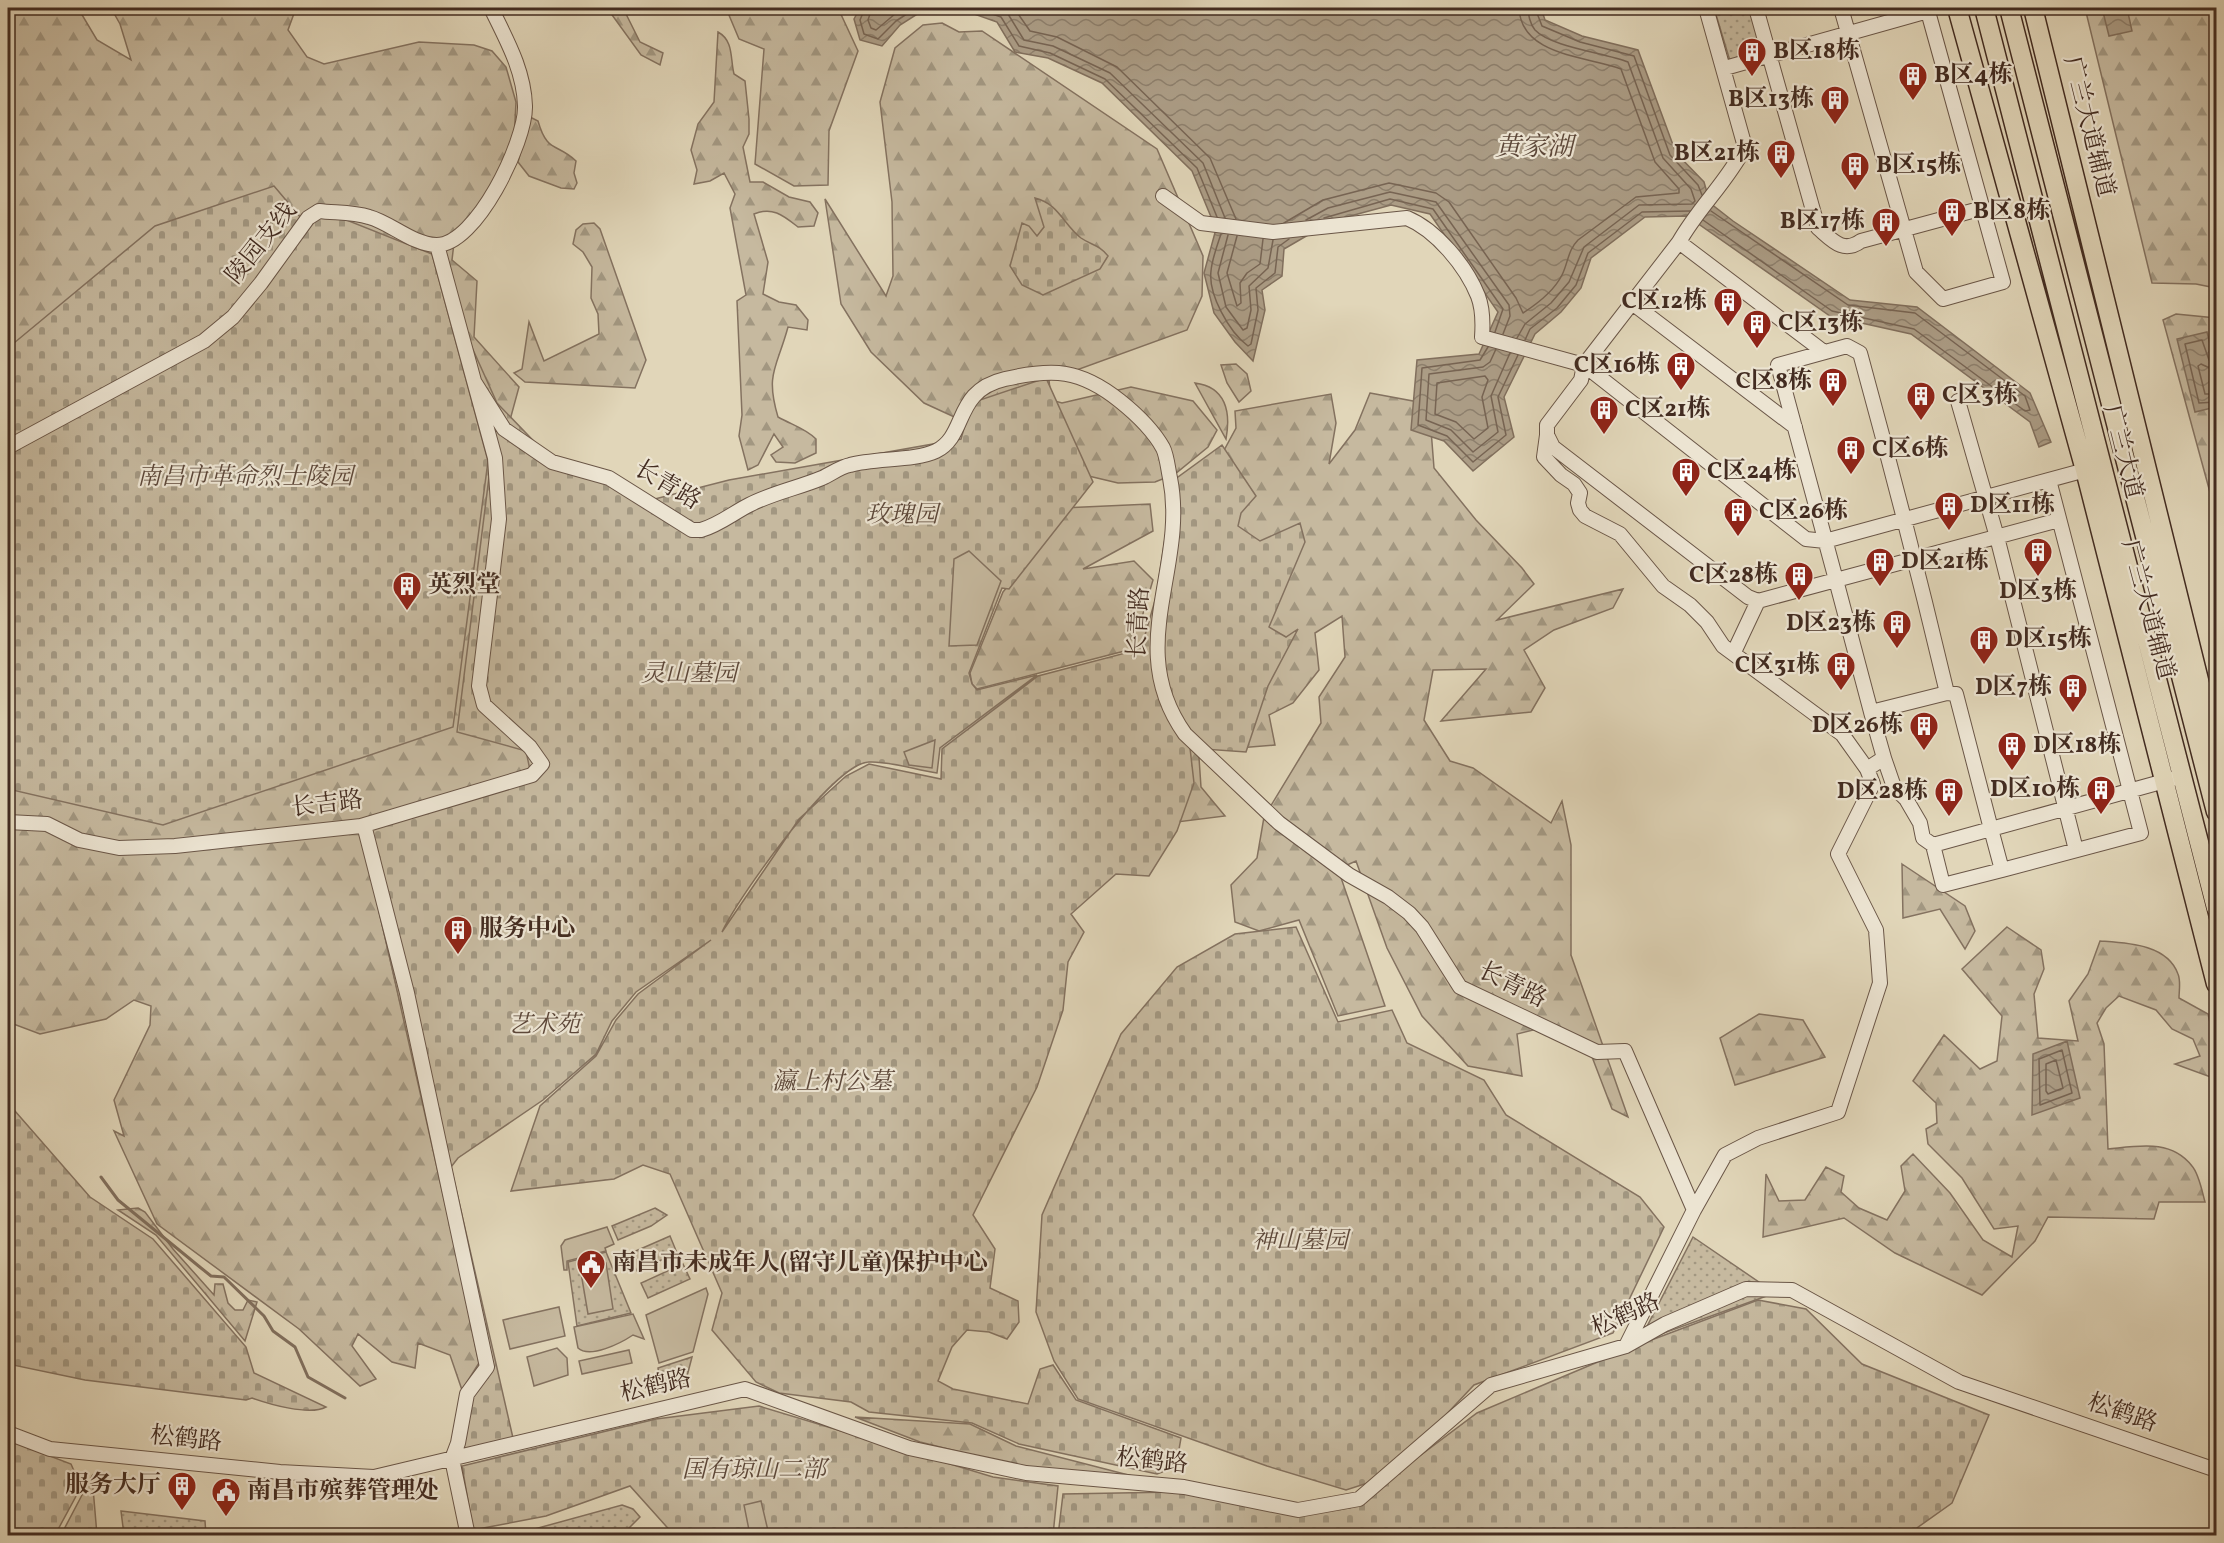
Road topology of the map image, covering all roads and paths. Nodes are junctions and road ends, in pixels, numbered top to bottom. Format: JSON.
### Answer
{"nodes":[{"id":1,"x":491,"y":8,"type":"edge"},
{"id":2,"x":1706,"y":8,"type":"edge"},
{"id":3,"x":1755,"y":8,"type":"edge"},
{"id":4,"x":1841,"y":8,"type":"edge"},
{"id":5,"x":1957,"y":8,"type":"edge"},
{"id":6,"x":1984,"y":8,"type":"edge"},
{"id":7,"x":2008,"y":8,"type":"edge"},
{"id":8,"x":2033,"y":8,"type":"edge"},
{"id":9,"x":1928,"y":9,"type":"edge"},
{"id":10,"x":1848,"y":33,"type":"junction"},
{"id":11,"x":1769,"y":55,"type":"junction"},
{"id":12,"x":1725,"y":68,"type":"junction"},
{"id":13,"x":1163,"y":196,"type":"dead end"},
{"id":14,"x":1983,"y":208,"type":"junction"},
{"id":15,"x":1904,"y":230,"type":"junction"},
{"id":16,"x":1679,"y":242,"type":"junction"},
{"id":17,"x":437,"y":245,"type":"junction"},
{"id":18,"x":1632,"y":303,"type":"junction"},
{"id":19,"x":1824,"y":352,"type":"junction"},
{"id":20,"x":1584,"y":365,"type":"junction"},
{"id":21,"x":475,"y":383,"type":"junction"},
{"id":22,"x":1958,"y":401,"type":"dead end"},
{"id":23,"x":1795,"y":427,"type":"junction"},
{"id":24,"x":1546,"y":435,"type":"junction"},
{"id":25,"x":8,"y":447,"type":"edge"},
{"id":26,"x":2093,"y":468,"type":"junction"},
{"id":27,"x":2049,"y":480,"type":"junction"},
{"id":28,"x":1987,"y":499,"type":"junction"},
{"id":29,"x":1906,"y":520,"type":"junction"},
{"id":30,"x":2059,"y":520,"type":"junction"},
{"id":31,"x":1997,"y":537,"type":"junction"},
{"id":32,"x":1825,"y":541,"type":"junction"},
{"id":33,"x":1915,"y":559,"type":"junction"},
{"id":34,"x":1836,"y":580,"type":"junction"},
{"id":35,"x":1758,"y":601,"type":"junction"},
{"id":36,"x":1734,"y":652,"type":"junction"},
{"id":37,"x":1947,"y":693,"type":"junction"},
{"id":38,"x":1871,"y":712,"type":"junction"},
{"id":39,"x":2217,"y":749,"type":"edge"},
{"id":40,"x":1884,"y":758,"type":"junction"},
{"id":41,"x":1867,"y":769,"type":"junction"},
{"id":42,"x":2174,"y":779,"type":"junction"},
{"id":43,"x":2130,"y":791,"type":"junction"},
{"id":44,"x":2065,"y":809,"type":"junction"},
{"id":45,"x":2217,"y":812,"type":"edge"},
{"id":46,"x":8,"y":822,"type":"edge"},
{"id":47,"x":364,"y":825,"type":"junction"},
{"id":48,"x":1991,"y":829,"type":"junction"},
{"id":49,"x":1933,"y":845,"type":"junction"},
{"id":50,"x":2076,"y":850,"type":"junction"},
{"id":51,"x":2002,"y":870,"type":"junction"},
{"id":52,"x":2217,"y":908,"type":"edge"},
{"id":53,"x":2217,"y":984,"type":"edge"},
{"id":54,"x":1694,"y":1210,"type":"junction"},
{"id":55,"x":1626,"y":1346,"type":"junction"},
{"id":56,"x":8,"y":1433,"type":"edge"},
{"id":57,"x":452,"y":1459,"type":"junction"},
{"id":58,"x":2217,"y":1470,"type":"edge"},
{"id":59,"x":468,"y":1536,"type":"edge"}],
"edges":[{"from":1,"to":17,"type":"street"},
{"from":2,"to":12,"type":"street"},
{"from":3,"to":11,"type":"street"},
{"from":4,"to":10,"type":"street"},
{"from":5,"to":26,"type":"main road","name":"广兰大道辅道"},
{"from":6,"to":26,"type":"main road","name":"广兰大道"},
{"from":7,"to":45,"type":"main road","name":"广兰大道"},
{"from":8,"to":39,"type":"main road","name":"广兰大道辅道"},
{"from":9,"to":10,"type":"street"},
{"from":9,"to":14,"type":"street"},
{"from":10,"to":11,"type":"street"},
{"from":10,"to":15,"type":"street"},
{"from":11,"to":12,"type":"street"},
{"from":11,"to":15,"type":"street"},
{"from":12,"to":16,"type":"street"},
{"from":13,"to":20,"type":"street"},
{"from":14,"to":15,"type":"street"},
{"from":14,"to":15,"type":"street"},
{"from":16,"to":18,"type":"street"},
{"from":16,"to":19,"type":"street"},
{"from":17,"to":21,"type":"street"},
{"from":17,"to":25,"type":"street","name":"陵园支线"},
{"from":18,"to":20,"type":"street"},
{"from":18,"to":23,"type":"street"},
{"from":19,"to":23,"type":"street"},
{"from":19,"to":29,"type":"street"},
{"from":20,"to":24,"type":"street"},
{"from":20,"to":32,"type":"street"},
{"from":21,"to":47,"type":"street","name":"长吉路"},
{"from":21,"to":54,"type":"street","name":"长青路"},
{"from":22,"to":28,"type":"street"},
{"from":23,"to":32,"type":"street"},
{"from":24,"to":35,"type":"street"},
{"from":24,"to":36,"type":"street"},
{"from":26,"to":27,"type":"street"},
{"from":26,"to":42,"type":"main road","name":"广兰大道辅道"},
{"from":27,"to":28,"type":"street"},
{"from":27,"to":30,"type":"street"},
{"from":28,"to":29,"type":"street"},
{"from":28,"to":31,"type":"street"},
{"from":29,"to":32,"type":"street"},
{"from":29,"to":33,"type":"street"},
{"from":30,"to":31,"type":"street"},
{"from":30,"to":43,"type":"street"},
{"from":31,"to":33,"type":"street"},
{"from":31,"to":44,"type":"street"},
{"from":32,"to":34,"type":"street"},
{"from":33,"to":34,"type":"street"},
{"from":33,"to":37,"type":"street"},
{"from":34,"to":35,"type":"street"},
{"from":34,"to":38,"type":"street"},
{"from":35,"to":36,"type":"street"},
{"from":36,"to":41,"type":"street"},
{"from":37,"to":38,"type":"street"},
{"from":37,"to":48,"type":"street"},
{"from":38,"to":40,"type":"street"},
{"from":40,"to":41,"type":"street"},
{"from":40,"to":49,"type":"street"},
{"from":41,"to":54,"type":"street"},
{"from":42,"to":43,"type":"street"},
{"from":42,"to":52,"type":"main road"},
{"from":42,"to":53,"type":"main road","name":"广兰大道辅道"},
{"from":43,"to":44,"type":"street"},
{"from":43,"to":50,"type":"street"},
{"from":44,"to":48,"type":"street"},
{"from":44,"to":50,"type":"street"},
{"from":46,"to":47,"type":"street","name":"长吉路"},
{"from":47,"to":57,"type":"street"},
{"from":48,"to":49,"type":"street"},
{"from":48,"to":51,"type":"street"},
{"from":49,"to":51,"type":"street"},
{"from":50,"to":51,"type":"street"},
{"from":54,"to":55,"type":"street"},
{"from":55,"to":57,"type":"street","name":"松鹤路"},
{"from":55,"to":58,"type":"street","name":"松鹤路"},
{"from":56,"to":57,"type":"street","name":"松鹤路"},
{"from":57,"to":59,"type":"street"}]}
